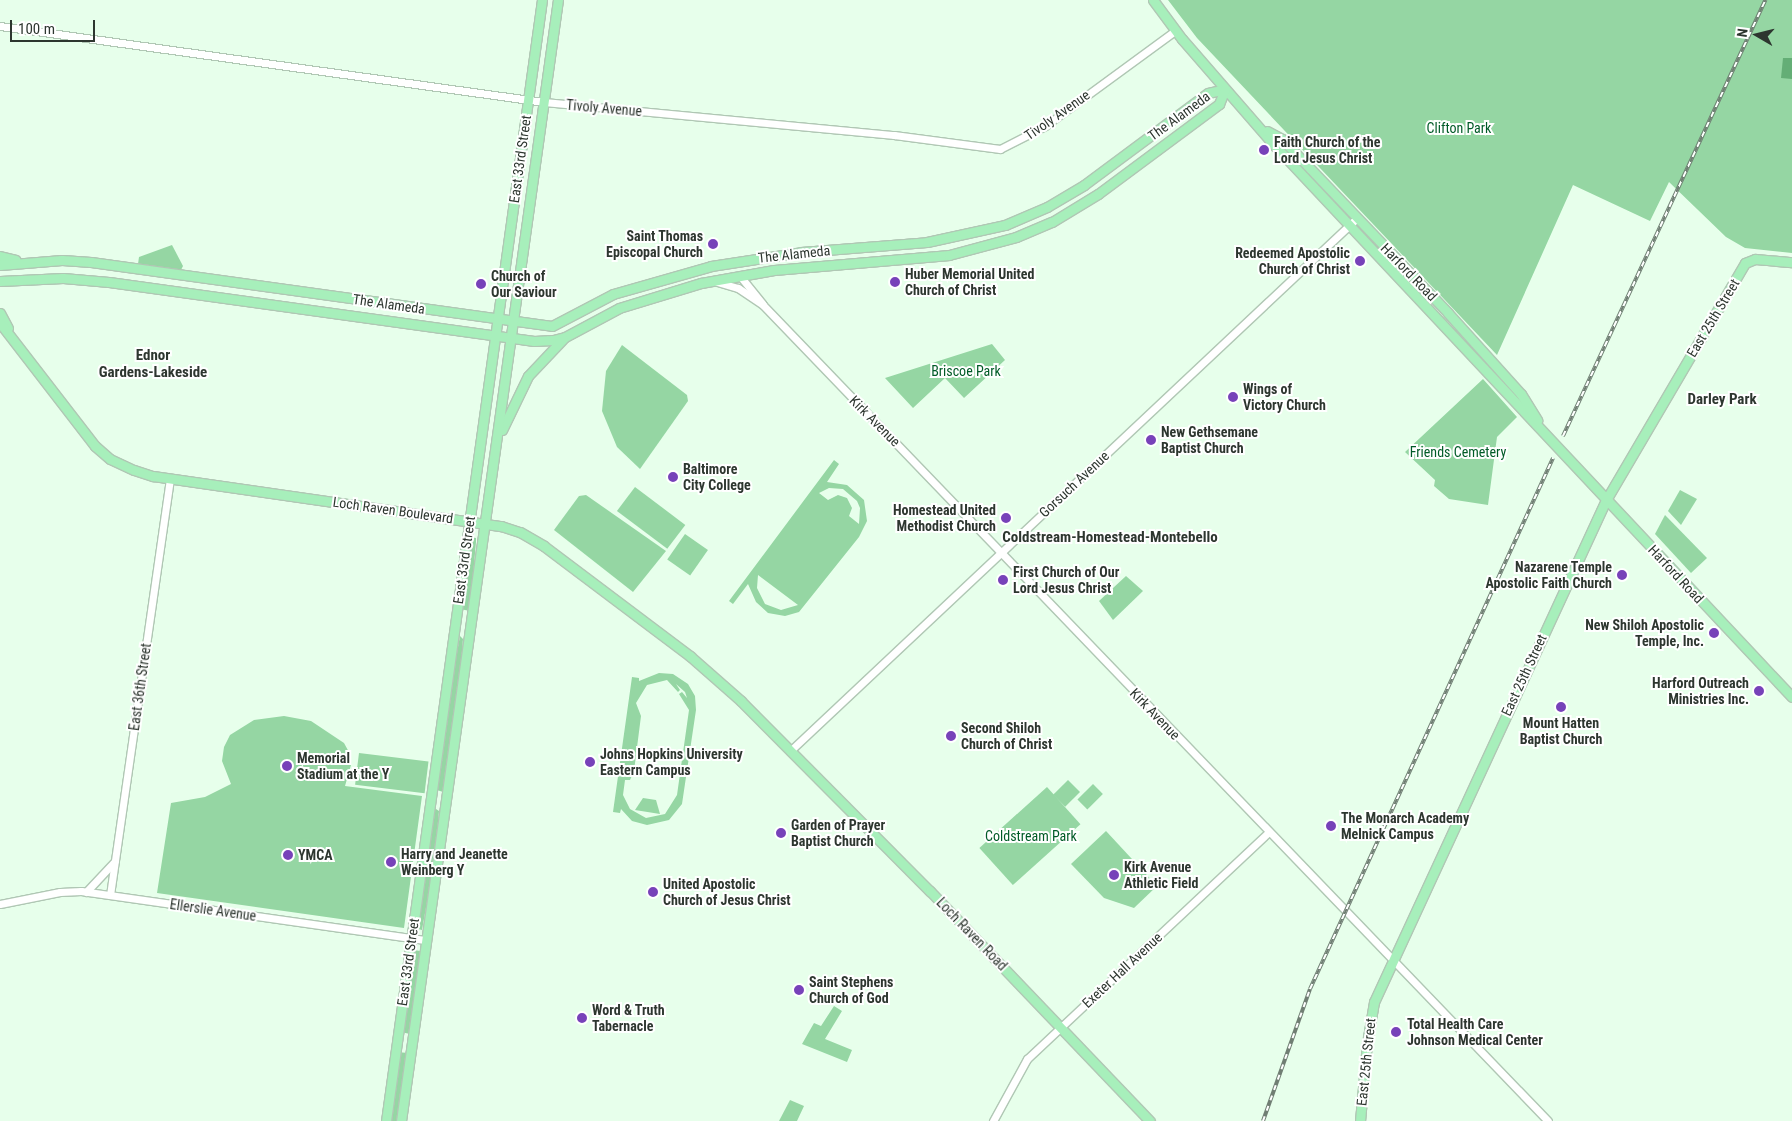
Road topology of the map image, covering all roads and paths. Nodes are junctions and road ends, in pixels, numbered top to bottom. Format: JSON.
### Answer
{"nodes":[{"id":1,"x":542,"y":0,"type":"edge"},
{"id":2,"x":558,"y":0,"type":"edge"},
{"id":3,"x":1153,"y":0,"type":"edge"},
{"id":4,"x":0,"y":26,"type":"edge"},
{"id":5,"x":1175,"y":31,"type":"junction"},
{"id":6,"x":1226,"y":88,"type":"junction"},
{"id":7,"x":528,"y":100,"type":"junction"},
{"id":8,"x":544,"y":102,"type":"junction"},
{"id":9,"x":1263,"y":128,"type":"junction"},
{"id":10,"x":1357,"y":218,"type":"junction"},
{"id":11,"x":1350,"y":225,"type":"junction"},
{"id":12,"x":0,"y":256,"type":"edge"},
{"id":13,"x":26,"y":262,"type":"junction"},
{"id":14,"x":1792,"y":262,"type":"edge"},
{"id":15,"x":0,"y":265,"type":"edge"},
{"id":16,"x":716,"y":265,"type":"junction"},
{"id":17,"x":752,"y":274,"type":"junction"},
{"id":18,"x":740,"y":276,"type":"junction"},
{"id":19,"x":0,"y":280,"type":"edge"},
{"id":20,"x":702,"y":284,"type":"junction"},
{"id":21,"x":755,"y":291,"type":"junction"},
{"id":22,"x":763,"y":305,"type":"junction"},
{"id":23,"x":0,"y":313,"type":"edge"},
{"id":24,"x":497,"y":319,"type":"junction"},
{"id":25,"x":513,"y":321,"type":"junction"},
{"id":26,"x":0,"y":323,"type":"edge"},
{"id":27,"x":11,"y":334,"type":"junction"},
{"id":28,"x":495,"y":336,"type":"junction"},
{"id":29,"x":565,"y":337,"type":"junction"},
{"id":30,"x":511,"y":338,"type":"junction"},
{"id":31,"x":1541,"y":429,"type":"junction"},
{"id":32,"x":495,"y":452,"type":"junction"},
{"id":33,"x":170,"y":478,"type":"junction"},
{"id":34,"x":1606,"y":500,"type":"junction"},
{"id":35,"x":469,"y":520,"type":"junction"},
{"id":36,"x":486,"y":523,"type":"junction"},
{"id":37,"x":1001,"y":553,"type":"junction"},
{"id":38,"x":1792,"y":697,"type":"edge"},
{"id":39,"x":790,"y":751,"type":"junction"},
{"id":40,"x":1269,"y":832,"type":"junction"},
{"id":41,"x":115,"y":861,"type":"junction"},
{"id":42,"x":86,"y":892,"type":"junction"},
{"id":43,"x":110,"y":895,"type":"junction"},
{"id":44,"x":0,"y":904,"type":"edge"},
{"id":45,"x":411,"y":938,"type":"junction"},
{"id":46,"x":427,"y":940,"type":"junction"},
{"id":47,"x":1393,"y":960,"type":"junction"},
{"id":48,"x":1061,"y":1027,"type":"junction"},
{"id":49,"x":386,"y":1121,"type":"edge"},
{"id":50,"x":401,"y":1121,"type":"edge"},
{"id":51,"x":993,"y":1121,"type":"edge"},
{"id":52,"x":1150,"y":1121,"type":"edge"},
{"id":53,"x":1360,"y":1121,"type":"edge"},
{"id":54,"x":1548,"y":1121,"type":"edge"}],
"edges":[{"from":1,"to":7,"type":"main road","name":"East 33rd Street"},
{"from":2,"to":8,"type":"main road","name":"East 33rd Street"},
{"from":3,"to":5,"type":"main road","name":"Harford Road"},
{"from":4,"to":7,"type":"street","name":"Tivoly Avenue"},
{"from":5,"to":6,"type":"main road","name":"Harford Road"},
{"from":5,"to":8,"type":"street","name":"Tivoly Avenue"},
{"from":6,"to":9,"type":"main road","name":"Harford Road"},
{"from":6,"to":16,"type":"main road","name":"The Alameda"},
{"from":6,"to":17,"type":"main road","name":"The Alameda"},
{"from":7,"to":8,"type":"street","name":"Tivoly Avenue"},
{"from":7,"to":24,"type":"main road","name":"East 33rd Street"},
{"from":8,"to":25,"type":"main road","name":"East 33rd Street"},
{"from":9,"to":10,"type":"main road","name":"Harford Road"},
{"from":9,"to":11,"type":"main road","name":"Harford Road"},
{"from":10,"to":11,"type":"street","name":"Gorsuch Avenue"},
{"from":10,"to":31,"type":"main road","name":"Harford Road"},
{"from":11,"to":31,"type":"main road","name":"Harford Road"},
{"from":11,"to":37,"type":"street","name":"Gorsuch Avenue"},
{"from":12,"to":13,"type":"main road"},
{"from":13,"to":15,"type":"main road","name":"The Alameda"},
{"from":13,"to":24,"type":"main road","name":"The Alameda"},
{"from":14,"to":34,"type":"main road","name":"East 25th Street"},
{"from":16,"to":18,"type":"main road"},
{"from":16,"to":25,"type":"main road","name":"The Alameda"},
{"from":17,"to":18,"type":"main road","name":"The Alameda"},
{"from":17,"to":21,"type":"street","name":"Kirk Avenue"},
{"from":18,"to":20,"type":"main road","name":"The Alameda"},
{"from":18,"to":21,"type":"street","name":"Kirk Avenue"},
{"from":19,"to":28,"type":"main road","name":"The Alameda"},
{"from":20,"to":22,"type":"street","name":"Kirk Avenue"},
{"from":20,"to":29,"type":"main road","name":"The Alameda"},
{"from":21,"to":22,"type":"street","name":"Kirk Avenue"},
{"from":22,"to":37,"type":"street","name":"Kirk Avenue"},
{"from":23,"to":27,"type":"main road","name":"Loch Raven Boulevard"},
{"from":24,"to":25,"type":"main road","name":"The Alameda"},
{"from":24,"to":28,"type":"main road","name":"East 33rd Street"},
{"from":25,"to":30,"type":"main road","name":"East 33rd Street"},
{"from":26,"to":27,"type":"main road","name":"Loch Raven Boulevard"},
{"from":27,"to":33,"type":"main road","name":"Loch Raven Boulevard"},
{"from":28,"to":30,"type":"main road","name":"The Alameda"},
{"from":28,"to":35,"type":"main road","name":"East 33rd Street"},
{"from":29,"to":30,"type":"main road","name":"The Alameda"},
{"from":29,"to":32,"type":"main road"},
{"from":30,"to":32,"type":"main road","name":"East 33rd Street"},
{"from":31,"to":34,"type":"main road","name":"Harford Road"},
{"from":32,"to":36,"type":"main road","name":"East 33rd Street"},
{"from":33,"to":35,"type":"main road","name":"Loch Raven Boulevard"},
{"from":33,"to":41,"type":"street","name":"East 36th Street"},
{"from":34,"to":38,"type":"main road","name":"Harford Road"},
{"from":34,"to":47,"type":"main road","name":"East 25th Street"},
{"from":35,"to":36,"type":"main road","name":"Loch Raven Boulevard"},
{"from":35,"to":45,"type":"main road","name":"East 33rd Street"},
{"from":36,"to":39,"type":"main road","name":"Loch Raven Boulevard"},
{"from":36,"to":46,"type":"main road","name":"East 33rd Street"},
{"from":37,"to":39,"type":"street","name":"Gorsuch Avenue"},
{"from":37,"to":40,"type":"street","name":"Kirk Avenue"},
{"from":39,"to":48,"type":"main road","name":"Loch Raven Road"},
{"from":40,"to":47,"type":"street","name":"Kirk Avenue"},
{"from":40,"to":48,"type":"street","name":"Exeter Hall Avenue"},
{"from":41,"to":42,"type":"street"},
{"from":41,"to":43,"type":"street","name":"East 36th Street"},
{"from":42,"to":43,"type":"street","name":"Ellerslie Avenue"},
{"from":42,"to":44,"type":"street","name":"Ellerslie Avenue"},
{"from":43,"to":45,"type":"street","name":"Ellerslie Avenue"},
{"from":45,"to":46,"type":"street","name":"Ellerslie Avenue"},
{"from":45,"to":49,"type":"main road","name":"East 33rd Street"},
{"from":46,"to":50,"type":"main road","name":"East 33rd Street"},
{"from":47,"to":53,"type":"main road","name":"East 25th Street"},
{"from":47,"to":54,"type":"street","name":"Kirk Avenue"},
{"from":48,"to":51,"type":"street","name":"Exeter Hall Avenue"},
{"from":48,"to":52,"type":"main road","name":"Loch Raven Road"}]}
